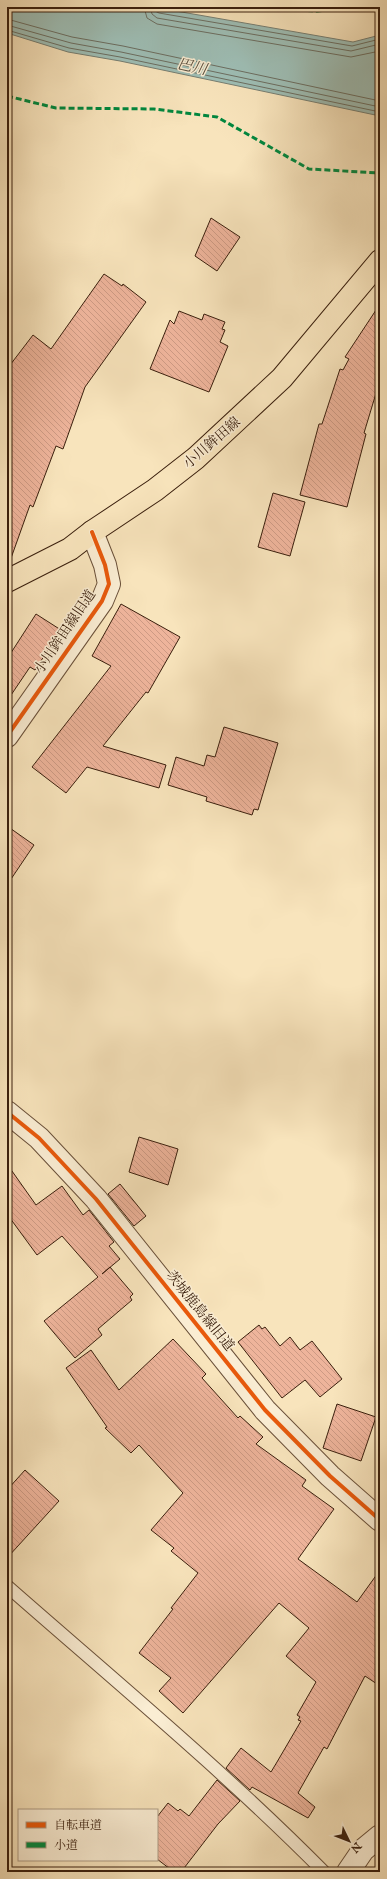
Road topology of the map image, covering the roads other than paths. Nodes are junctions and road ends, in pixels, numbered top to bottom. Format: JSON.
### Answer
{"nodes":[{"id":1,"x":380,"y":261,"type":"edge"},
{"id":2,"x":92,"y":532,"type":"junction"},
{"id":3,"x":7,"y":581,"type":"edge"},
{"id":4,"x":7,"y":736,"type":"edge"},
{"id":5,"x":7,"y":1112,"type":"edge"},
{"id":6,"x":380,"y":1520,"type":"edge"},
{"id":7,"x":7,"y":1586,"type":"edge"},
{"id":8,"x":380,"y":1836,"type":"edge"},
{"id":9,"x":324,"y":1872,"type":"edge"},
{"id":10,"x":348,"y":1872,"type":"edge"}],
"edges":[{"from":1,"to":2,"type":"main road","name":"小川鉾田線"},
{"from":2,"to":3,"type":"main road","name":"小川鉾田線"},
{"from":2,"to":4,"type":"street","name":"小川鉾田線旧道"},
{"from":5,"to":6,"type":"street","name":"茨城鹿島線旧道"},
{"from":7,"to":9,"type":"lane"},
{"from":8,"to":10,"type":"street"}]}
